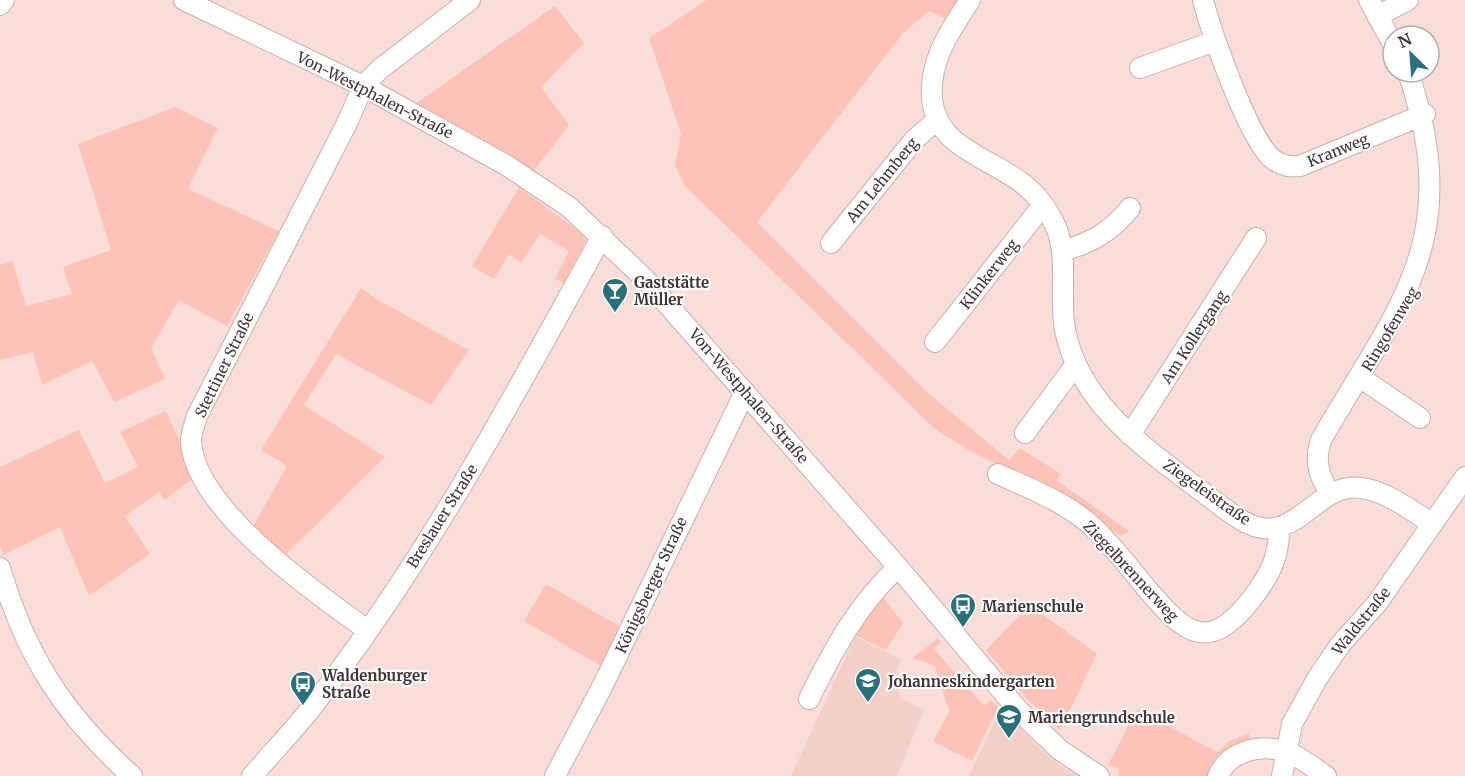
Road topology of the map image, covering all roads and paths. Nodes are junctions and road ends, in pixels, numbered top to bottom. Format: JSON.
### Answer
{"nodes":[{"id":1,"x":4,"y":0,"type":"edge"},
{"id":2,"x":184,"y":0,"type":"edge"},
{"id":3,"x":471,"y":0,"type":"edge"},
{"id":4,"x":970,"y":0,"type":"edge"},
{"id":5,"x":1203,"y":0,"type":"edge"},
{"id":6,"x":1408,"y":0,"type":"edge"},
{"id":7,"x":0,"y":5,"type":"edge"},
{"id":8,"x":1373,"y":8,"type":"edge"},
{"id":9,"x":1382,"y":24,"type":"edge"},
{"id":10,"x":1215,"y":41,"type":"junction"},
{"id":11,"x":1140,"y":68,"type":"dead end"},
{"id":12,"x":1413,"y":84,"type":"edge"},
{"id":13,"x":363,"y":86,"type":"junction"},
{"id":14,"x":1425,"y":114,"type":"junction"},
{"id":15,"x":937,"y":120,"type":"junction"},
{"id":16,"x":1043,"y":205,"type":"junction"},
{"id":17,"x":1130,"y":208,"type":"dead end"},
{"id":18,"x":602,"y":237,"type":"junction"},
{"id":19,"x":1256,"y":238,"type":"dead end"},
{"id":20,"x":831,"y":243,"type":"dead end"},
{"id":21,"x":1062,"y":251,"type":"junction"},
{"id":22,"x":935,"y":342,"type":"dead end"},
{"id":23,"x":1077,"y":364,"type":"junction"},
{"id":24,"x":1361,"y":378,"type":"junction"},
{"id":25,"x":745,"y":392,"type":"junction"},
{"id":26,"x":1420,"y":418,"type":"dead end"},
{"id":27,"x":1025,"y":433,"type":"dead end"},
{"id":28,"x":1130,"y":435,"type":"junction"},
{"id":29,"x":998,"y":474,"type":"dead end"},
{"id":30,"x":1465,"y":477,"type":"edge"},
{"id":31,"x":1330,"y":494,"type":"junction"},
{"id":32,"x":1433,"y":524,"type":"junction"},
{"id":33,"x":1279,"y":527,"type":"junction"},
{"id":34,"x":898,"y":567,"type":"junction"},
{"id":35,"x":0,"y":568,"type":"edge"},
{"id":36,"x":368,"y":630,"type":"junction"},
{"id":37,"x":809,"y":699,"type":"dead end"},
{"id":38,"x":1286,"y":751,"type":"junction"},
{"id":39,"x":132,"y":776,"type":"edge"},
{"id":40,"x":252,"y":776,"type":"edge"},
{"id":41,"x":555,"y":776,"type":"edge"},
{"id":42,"x":1099,"y":776,"type":"edge"},
{"id":43,"x":1218,"y":776,"type":"edge"},
{"id":44,"x":1282,"y":776,"type":"edge"},
{"id":45,"x":1326,"y":776,"type":"edge"}],
"edges":[{"from":1,"to":7,"type":"street"},
{"from":2,"to":13,"type":"street","name":"Von-Westphalen-Straße"},
{"from":3,"to":13,"type":"street"},
{"from":4,"to":15,"type":"street"},
{"from":5,"to":10,"type":"street","name":"Kranweg"},
{"from":6,"to":8,"type":"street"},
{"from":8,"to":9,"type":"street"},
{"from":10,"to":11,"type":"street"},
{"from":10,"to":14,"type":"street","name":"Kranweg"},
{"from":12,"to":14,"type":"street","name":"Ringofenweg"},
{"from":13,"to":18,"type":"street","name":"Von-Westphalen-Straße"},
{"from":13,"to":36,"type":"street","name":"Stettiner Straße"},
{"from":14,"to":24,"type":"street","name":"Ringofenweg"},
{"from":15,"to":16,"type":"street","name":"Ziegeleistraße"},
{"from":15,"to":20,"type":"street","name":"Am Lehmberg"},
{"from":16,"to":21,"type":"street","name":"Ziegeleistraße"},
{"from":16,"to":22,"type":"street","name":"Klinkerweg"},
{"from":17,"to":21,"type":"street"},
{"from":18,"to":25,"type":"street","name":"Von-Westphalen-Straße"},
{"from":18,"to":36,"type":"street","name":"Breslauer Straße"},
{"from":19,"to":28,"type":"street","name":"Am Kollergang"},
{"from":21,"to":23,"type":"street","name":"Ziegeleistraße"},
{"from":23,"to":27,"type":"street"},
{"from":23,"to":28,"type":"street","name":"Ziegeleistraße"},
{"from":24,"to":26,"type":"street","name":"Ringofenweg"},
{"from":24,"to":31,"type":"street","name":"Ringofenweg"},
{"from":25,"to":34,"type":"street","name":"Von-Westphalen-Straße"},
{"from":25,"to":41,"type":"street","name":"Königsberger Straße"},
{"from":28,"to":33,"type":"street","name":"Ziegeleistraße"},
{"from":29,"to":33,"type":"street","name":"Ziegelbrennerweg"},
{"from":30,"to":32,"type":"street","name":"Waldstraße"},
{"from":31,"to":32,"type":"street"},
{"from":31,"to":33,"type":"street"},
{"from":32,"to":38,"type":"street","name":"Waldstraße"},
{"from":34,"to":37,"type":"street"},
{"from":34,"to":42,"type":"street","name":"Von-Westphalen-Straße"},
{"from":35,"to":39,"type":"street"},
{"from":36,"to":40,"type":"street","name":"Breslauer Straße"},
{"from":38,"to":43,"type":"street"},
{"from":38,"to":44,"type":"street","name":"Waldstraße"},
{"from":38,"to":45,"type":"street"}]}
